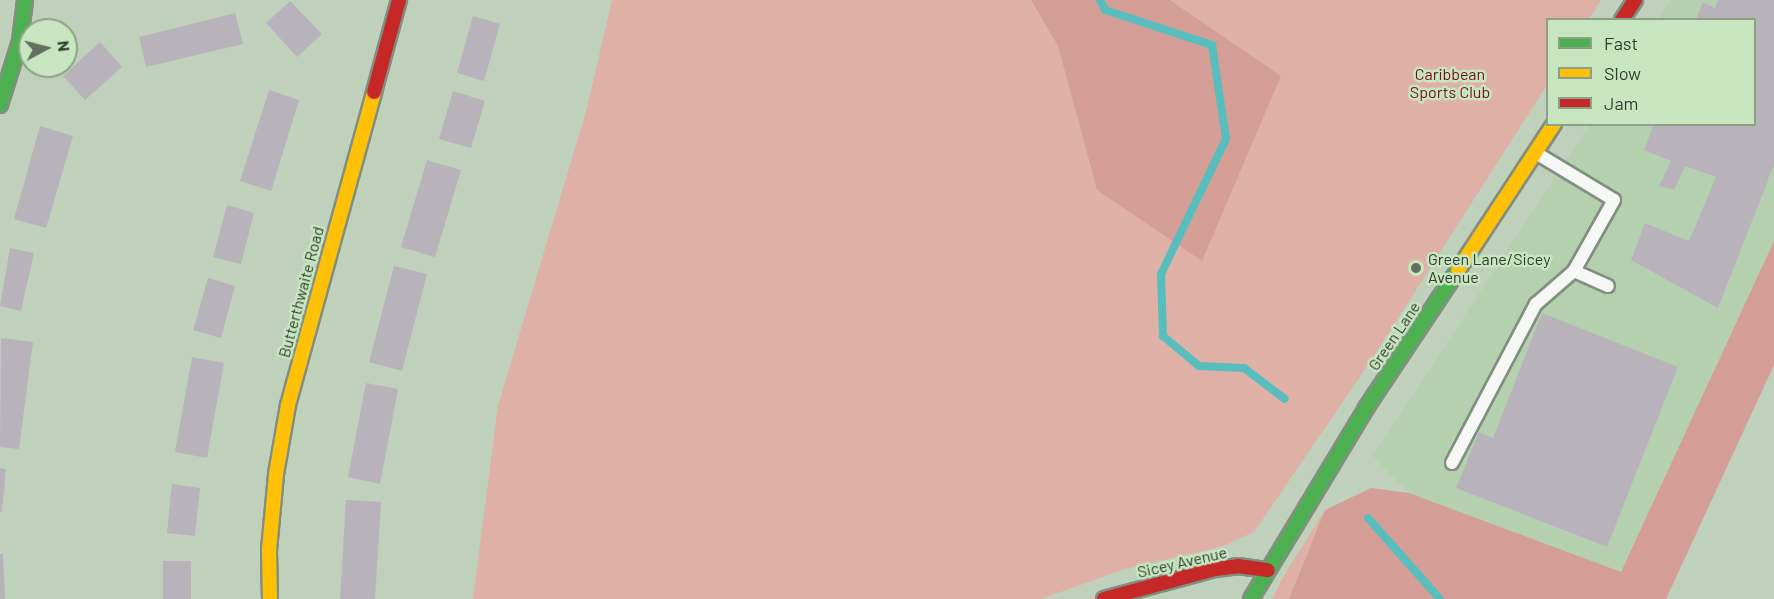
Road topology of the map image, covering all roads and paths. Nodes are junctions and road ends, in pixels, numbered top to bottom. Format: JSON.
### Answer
{"nodes":[{"id":1,"x":25,"y":0,"type":"edge"},
{"id":2,"x":399,"y":0,"type":"edge"},
{"id":3,"x":1635,"y":0,"type":"edge"},
{"id":4,"x":1623,"y":18,"type":"edge"},
{"id":5,"x":0,"y":105,"type":"edge"},
{"id":6,"x":1553,"y":126,"type":"edge"},
{"id":7,"x":1535,"y":153,"type":"junction"},
{"id":8,"x":1574,"y":271,"type":"junction"},
{"id":9,"x":1608,"y":286,"type":"dead end"},
{"id":10,"x":1452,"y":463,"type":"dead end"},
{"id":11,"x":1268,"y":570,"type":"junction"},
{"id":12,"x":270,"y":599,"type":"edge"},
{"id":13,"x":1104,"y":599,"type":"edge"},
{"id":14,"x":1251,"y":599,"type":"edge"}],
"edges":[{"from":1,"to":5,"type":"street"},
{"from":2,"to":12,"type":"street","name":"Butterthwaite Road"},
{"from":3,"to":4,"type":"street"},
{"from":6,"to":7,"type":"street","name":"Green Lane"},
{"from":7,"to":8,"type":"lane"},
{"from":7,"to":11,"type":"street","name":"Green Lane"},
{"from":8,"to":9,"type":"lane"},
{"from":8,"to":10,"type":"lane"},
{"from":11,"to":13,"type":"street","name":"Sicey Avenue"},
{"from":11,"to":14,"type":"street","name":"Green Lane"}]}
